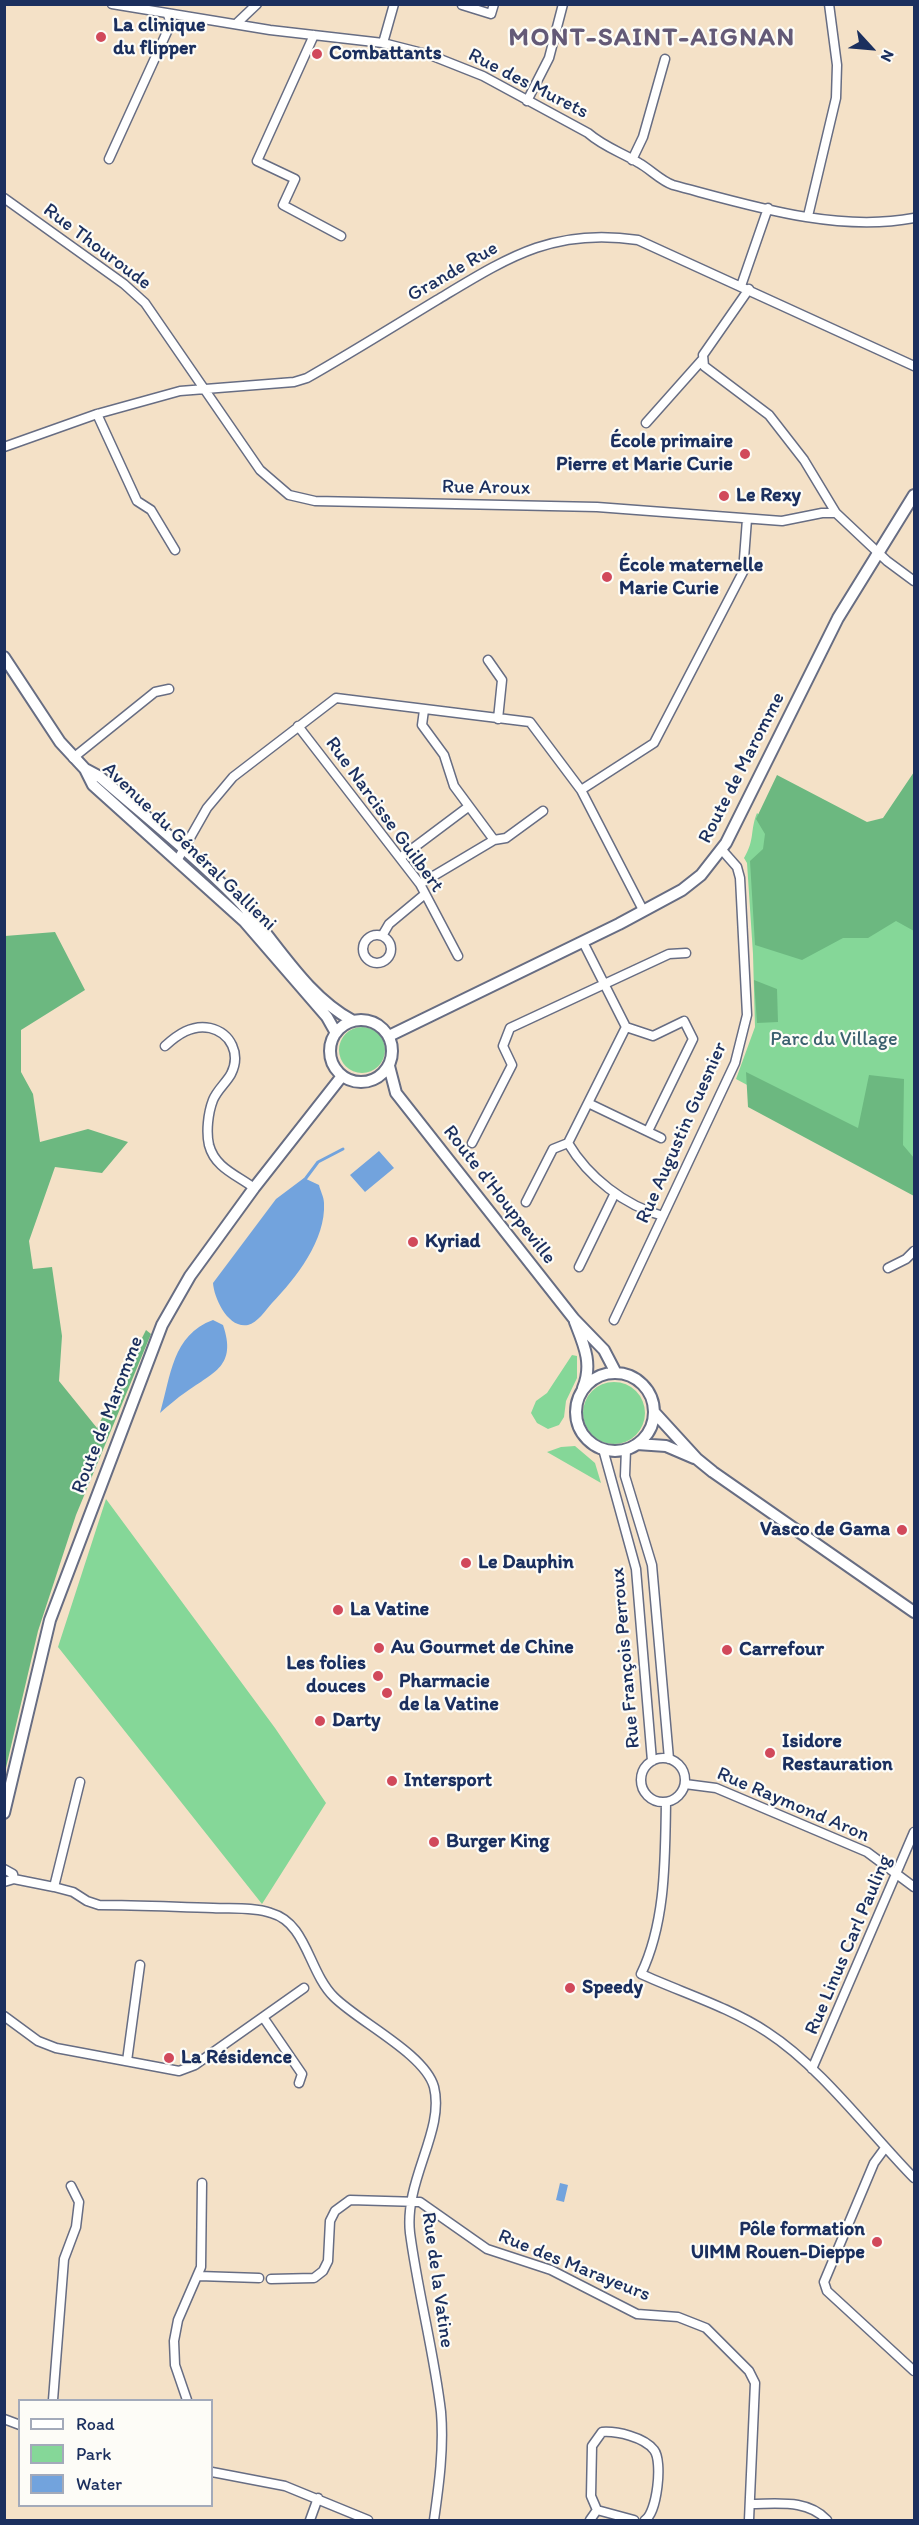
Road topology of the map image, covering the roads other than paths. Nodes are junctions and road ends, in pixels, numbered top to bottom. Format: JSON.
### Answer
{"nodes":[{"id":1,"x":112,"y":4,"type":"edge"},
{"id":2,"x":257,"y":4,"type":"edge"},
{"id":3,"x":394,"y":4,"type":"edge"},
{"id":4,"x":494,"y":4,"type":"edge"},
{"id":5,"x":563,"y":4,"type":"edge"},
{"id":6,"x":829,"y":4,"type":"edge"},
{"id":7,"x":462,"y":5,"type":"edge"},
{"id":8,"x":168,"y":15,"type":"junction"},
{"id":9,"x":236,"y":24,"type":"junction"},
{"id":10,"x":314,"y":35,"type":"junction"},
{"id":11,"x":383,"y":44,"type":"junction"},
{"id":12,"x":665,"y":59,"type":"dead end"},
{"id":13,"x":527,"y":101,"type":"junction"},
{"id":14,"x":109,"y":159,"type":"dead end"},
{"id":15,"x":632,"y":160,"type":"junction"},
{"id":16,"x":4,"y":198,"type":"edge"},
{"id":17,"x":768,"y":208,"type":"junction"},
{"id":18,"x":808,"y":216,"type":"junction"},
{"id":19,"x":915,"y":218,"type":"edge"},
{"id":20,"x":341,"y":236,"type":"dead end"},
{"id":21,"x":745,"y":288,"type":"junction"},
{"id":22,"x":702,"y":360,"type":"junction"},
{"id":23,"x":915,"y":366,"type":"edge"},
{"id":24,"x":203,"y":387,"type":"junction"},
{"id":25,"x":97,"y":414,"type":"junction"},
{"id":26,"x":646,"y":423,"type":"dead end"},
{"id":27,"x":4,"y":447,"type":"edge"},
{"id":28,"x":915,"y":495,"type":"edge"},
{"id":29,"x":836,"y":513,"type":"junction"},
{"id":30,"x":747,"y":519,"type":"junction"},
{"id":31,"x":175,"y":550,"type":"dead end"},
{"id":32,"x":878,"y":552,"type":"junction"},
{"id":33,"x":915,"y":581,"type":"edge"},
{"id":34,"x":4,"y":657,"type":"edge"},
{"id":35,"x":488,"y":660,"type":"dead end"},
{"id":36,"x":169,"y":689,"type":"dead end"},
{"id":37,"x":424,"y":711,"type":"junction"},
{"id":38,"x":498,"y":719,"type":"junction"},
{"id":39,"x":298,"y":726,"type":"junction"},
{"id":40,"x":73,"y":758,"type":"junction"},
{"id":41,"x":85,"y":769,"type":"junction"},
{"id":42,"x":581,"y":790,"type":"junction"},
{"id":43,"x":468,"y":807,"type":"junction"},
{"id":44,"x":543,"y":811,"type":"dead end"},
{"id":45,"x":494,"y":840,"type":"junction"},
{"id":46,"x":184,"y":849,"type":"junction"},
{"id":47,"x":722,"y":850,"type":"junction"},
{"id":48,"x":400,"y":858,"type":"junction"},
{"id":49,"x":178,"y":860,"type":"junction"},
{"id":50,"x":216,"y":879,"type":"junction"},
{"id":51,"x":420,"y":884,"type":"junction"},
{"id":52,"x":208,"y":888,"type":"junction"},
{"id":53,"x":425,"y":894,"type":"junction"},
{"id":54,"x":643,"y":910,"type":"junction"},
{"id":55,"x":382,"y":936,"type":"dead end"},
{"id":56,"x":583,"y":942,"type":"junction"},
{"id":57,"x":686,"y":953,"type":"dead end"},
{"id":58,"x":458,"y":956,"type":"dead end"},
{"id":59,"x":605,"y":984,"type":"junction"},
{"id":60,"x":352,"y":1021,"type":"junction"},
{"id":61,"x":626,"y":1027,"type":"junction"},
{"id":62,"x":336,"y":1033,"type":"junction"},
{"id":63,"x":389,"y":1036,"type":"junction"},
{"id":64,"x":165,"y":1046,"type":"dead end"},
{"id":65,"x":389,"y":1066,"type":"junction"},
{"id":66,"x":342,"y":1076,"type":"junction"},
{"id":67,"x":370,"y":1081,"type":"junction"},
{"id":68,"x":396,"y":1093,"type":"junction"},
{"id":69,"x":588,"y":1103,"type":"junction"},
{"id":70,"x":648,"y":1131,"type":"junction"},
{"id":71,"x":661,"y":1138,"type":"dead end"},
{"id":72,"x":472,"y":1143,"type":"dead end"},
{"id":73,"x":568,"y":1143,"type":"junction"},
{"id":74,"x":254,"y":1188,"type":"junction"},
{"id":75,"x":614,"y":1194,"type":"junction"},
{"id":76,"x":526,"y":1202,"type":"dead end"},
{"id":77,"x":663,"y":1216,"type":"junction"},
{"id":78,"x":915,"y":1251,"type":"edge"},
{"id":79,"x":579,"y":1267,"type":"dead end"},
{"id":80,"x":888,"y":1268,"type":"dead end"},
{"id":81,"x":574,"y":1319,"type":"junction"},
{"id":82,"x":614,"y":1320,"type":"dead end"},
{"id":83,"x":616,"y":1372,"type":"junction"},
{"id":84,"x":583,"y":1389,"type":"junction"},
{"id":85,"x":654,"y":1412,"type":"junction"},
{"id":86,"x":637,"y":1444,"type":"junction"},
{"id":87,"x":603,"y":1449,"type":"junction"},
{"id":88,"x":626,"y":1449,"type":"junction"},
{"id":89,"x":697,"y":1459,"type":"junction"},
{"id":90,"x":915,"y":1612,"type":"edge"},
{"id":91,"x":669,"y":1759,"type":"junction"},
{"id":92,"x":652,"y":1761,"type":"junction"},
{"id":93,"x":80,"y":1782,"type":"dead end"},
{"id":94,"x":685,"y":1784,"type":"junction"},
{"id":95,"x":666,"y":1802,"type":"junction"},
{"id":96,"x":4,"y":1813,"type":"edge"},
{"id":97,"x":915,"y":1832,"type":"edge"},
{"id":98,"x":4,"y":1869,"type":"edge"},
{"id":99,"x":897,"y":1875,"type":"junction"},
{"id":100,"x":14,"y":1879,"type":"junction"},
{"id":101,"x":4,"y":1882,"type":"edge"},
{"id":102,"x":54,"y":1887,"type":"junction"},
{"id":103,"x":915,"y":1887,"type":"edge"},
{"id":104,"x":140,"y":1965,"type":"dead end"},
{"id":105,"x":303,"y":1988,"type":"dead end"},
{"id":106,"x":4,"y":2016,"type":"edge"},
{"id":107,"x":263,"y":2017,"type":"junction"},
{"id":108,"x":127,"y":2061,"type":"junction"},
{"id":109,"x":812,"y":2069,"type":"junction"},
{"id":110,"x":298,"y":2083,"type":"dead end"},
{"id":111,"x":885,"y":2148,"type":"junction"},
{"id":112,"x":915,"y":2178,"type":"edge"},
{"id":113,"x":202,"y":2183,"type":"dead end"},
{"id":114,"x":71,"y":2186,"type":"dead end"},
{"id":115,"x":410,"y":2201,"type":"junction"},
{"id":116,"x":199,"y":2276,"type":"junction"},
{"id":117,"x":260,"y":2278,"type":"dead end"},
{"id":118,"x":271,"y":2279,"type":"dead end"},
{"id":119,"x":915,"y":2371,"type":"edge"},
{"id":120,"x":53,"y":2399,"type":"edge"},
{"id":121,"x":187,"y":2399,"type":"edge"},
{"id":122,"x":213,"y":2472,"type":"edge"},
{"id":123,"x":318,"y":2498,"type":"junction"},
{"id":124,"x":750,"y":2504,"type":"junction"},
{"id":125,"x":597,"y":2510,"type":"junction"},
{"id":126,"x":309,"y":2520,"type":"edge"},
{"id":127,"x":368,"y":2520,"type":"edge"},
{"id":128,"x":434,"y":2520,"type":"edge"},
{"id":129,"x":590,"y":2520,"type":"edge"},
{"id":130,"x":634,"y":2520,"type":"edge"},
{"id":131,"x":645,"y":2520,"type":"edge"},
{"id":132,"x":749,"y":2520,"type":"edge"},
{"id":133,"x":827,"y":2520,"type":"edge"}],
"edges":[{"from":1,"to":8,"type":"street","name":"Rue des Murets"},
{"from":2,"to":9,"type":"street"},
{"from":3,"to":11,"type":"street"},
{"from":4,"to":7,"type":"street"},
{"from":5,"to":13,"type":"street"},
{"from":6,"to":18,"type":"street"},
{"from":8,"to":9,"type":"street","name":"Rue des Murets"},
{"from":8,"to":14,"type":"street"},
{"from":9,"to":10,"type":"street","name":"Rue des Murets"},
{"from":10,"to":11,"type":"street","name":"Rue des Murets"},
{"from":10,"to":20,"type":"street"},
{"from":11,"to":13,"type":"street","name":"Rue des Murets"},
{"from":12,"to":15,"type":"street"},
{"from":13,"to":15,"type":"street","name":"Rue des Murets"},
{"from":15,"to":17,"type":"street","name":"Rue des Murets"},
{"from":16,"to":24,"type":"street","name":"Rue Thouroude"},
{"from":17,"to":18,"type":"street","name":"Rue des Murets"},
{"from":17,"to":21,"type":"street"},
{"from":18,"to":19,"type":"street","name":"Rue des Murets"},
{"from":21,"to":22,"type":"street"},
{"from":21,"to":23,"type":"street","name":"Grande Rue"},
{"from":21,"to":24,"type":"street","name":"Grande Rue"},
{"from":22,"to":26,"type":"street"},
{"from":22,"to":29,"type":"street"},
{"from":24,"to":25,"type":"street","name":"Grande Rue"},
{"from":24,"to":30,"type":"street","name":"Rue Aroux"},
{"from":25,"to":27,"type":"street","name":"Grande Rue"},
{"from":25,"to":31,"type":"street"},
{"from":28,"to":32,"type":"street","name":"Route de Maromme"},
{"from":29,"to":30,"type":"street","name":"Rue Aroux"},
{"from":29,"to":32,"type":"street"},
{"from":30,"to":42,"type":"street"},
{"from":32,"to":33,"type":"street"},
{"from":32,"to":47,"type":"street","name":"Route de Maromme"},
{"from":34,"to":40,"type":"street","name":"Avenue du Général Gallieni"},
{"from":35,"to":38,"type":"street"},
{"from":36,"to":40,"type":"street"},
{"from":37,"to":38,"type":"street"},
{"from":37,"to":39,"type":"street"},
{"from":37,"to":43,"type":"street"},
{"from":38,"to":42,"type":"street"},
{"from":39,"to":46,"type":"street"},
{"from":39,"to":48,"type":"street","name":"Rue Narcisse Guilbert"},
{"from":40,"to":41,"type":"street","name":"Avenue du Général Gallieni"},
{"from":41,"to":46,"type":"street","name":"Avenue du Général Gallieni"},
{"from":41,"to":49,"type":"street","name":"Avenue du Général Gallieni"},
{"from":42,"to":54,"type":"street"},
{"from":43,"to":45,"type":"street"},
{"from":43,"to":48,"type":"street"},
{"from":44,"to":45,"type":"street"},
{"from":45,"to":51,"type":"street"},
{"from":46,"to":49,"type":"street"},
{"from":46,"to":50,"type":"street","name":"Avenue du Général Gallieni"},
{"from":47,"to":54,"type":"street","name":"Route de Maromme"},
{"from":47,"to":77,"type":"street","name":"Rue Augustin Guesnier"},
{"from":48,"to":51,"type":"street","name":"Rue Narcisse Guilbert"},
{"from":49,"to":52,"type":"street","name":"Avenue du Général Gallieni"},
{"from":50,"to":52,"type":"street"},
{"from":50,"to":60,"type":"street","name":"Avenue du Général Gallieni"},
{"from":51,"to":53,"type":"street","name":"Rue Narcisse Guilbert"},
{"from":52,"to":62,"type":"street","name":"Avenue du Général Gallieni"},
{"from":53,"to":55,"type":"street"},
{"from":53,"to":58,"type":"street","name":"Rue Narcisse Guilbert"},
{"from":54,"to":56,"type":"street","name":"Route de Maromme"},
{"from":56,"to":59,"type":"street"},
{"from":56,"to":63,"type":"street","name":"Route de Maromme"},
{"from":57,"to":59,"type":"street"},
{"from":59,"to":61,"type":"street"},
{"from":59,"to":72,"type":"street"},
{"from":60,"to":62,"type":"street"},
{"from":60,"to":63,"type":"street"},
{"from":61,"to":69,"type":"street"},
{"from":61,"to":70,"type":"street"},
{"from":62,"to":66,"type":"street"},
{"from":63,"to":65,"type":"street"},
{"from":64,"to":74,"type":"street"},
{"from":65,"to":67,"type":"street"},
{"from":65,"to":68,"type":"street","name":"Route d'Houppeville"},
{"from":66,"to":67,"type":"street"},
{"from":66,"to":74,"type":"street","name":"Route de Maromme"},
{"from":67,"to":68,"type":"street","name":"Route d'Houppeville"},
{"from":68,"to":81,"type":"street","name":"Route d'Houppeville"},
{"from":69,"to":70,"type":"street"},
{"from":69,"to":73,"type":"street"},
{"from":70,"to":71,"type":"street"},
{"from":73,"to":75,"type":"street"},
{"from":73,"to":76,"type":"street"},
{"from":74,"to":96,"type":"street","name":"Route de Maromme"},
{"from":75,"to":77,"type":"street"},
{"from":75,"to":79,"type":"street"},
{"from":77,"to":82,"type":"street","name":"Rue Augustin Guesnier"},
{"from":78,"to":80,"type":"street"},
{"from":81,"to":83,"type":"street","name":"Route d'Houppeville"},
{"from":81,"to":84,"type":"street","name":"Route d'Houppeville"},
{"from":83,"to":84,"type":"street"},
{"from":83,"to":85,"type":"street"},
{"from":84,"to":87,"type":"street"},
{"from":85,"to":86,"type":"street"},
{"from":85,"to":89,"type":"street"},
{"from":86,"to":88,"type":"street"},
{"from":86,"to":89,"type":"street"},
{"from":87,"to":88,"type":"street"},
{"from":87,"to":92,"type":"street","name":"Rue François Perroux"},
{"from":88,"to":91,"type":"street","name":"Rue François Perroux"},
{"from":89,"to":90,"type":"street"},
{"from":91,"to":92,"type":"street"},
{"from":91,"to":94,"type":"street"},
{"from":92,"to":95,"type":"street"},
{"from":93,"to":102,"type":"street"},
{"from":94,"to":95,"type":"street"},
{"from":94,"to":99,"type":"street","name":"Rue Raymond Aron"},
{"from":95,"to":109,"type":"street"},
{"from":97,"to":99,"type":"street","name":"Rue Linus Carl Pauling"},
{"from":98,"to":100,"type":"street"},
{"from":99,"to":103,"type":"street","name":"Rue Raymond Aron"},
{"from":99,"to":109,"type":"street","name":"Rue Linus Carl Pauling"},
{"from":100,"to":101,"type":"street","name":"Rue de la Vatine"},
{"from":100,"to":102,"type":"street","name":"Rue de la Vatine"},
{"from":102,"to":115,"type":"street","name":"Rue de la Vatine"},
{"from":104,"to":108,"type":"street"},
{"from":105,"to":107,"type":"street"},
{"from":106,"to":108,"type":"street"},
{"from":107,"to":108,"type":"street"},
{"from":107,"to":110,"type":"street"},
{"from":109,"to":111,"type":"street"},
{"from":111,"to":112,"type":"street"},
{"from":111,"to":119,"type":"street"},
{"from":113,"to":116,"type":"street"},
{"from":114,"to":120,"type":"street"},
{"from":115,"to":118,"type":"street"},
{"from":115,"to":124,"type":"street","name":"Rue des Marayeurs"},
{"from":115,"to":128,"type":"street","name":"Rue de la Vatine"},
{"from":116,"to":117,"type":"street"},
{"from":116,"to":121,"type":"street"},
{"from":122,"to":123,"type":"street"},
{"from":123,"to":126,"type":"street"},
{"from":123,"to":127,"type":"street"},
{"from":124,"to":132,"type":"street","name":"Rue des Marayeurs"},
{"from":124,"to":133,"type":"street"},
{"from":125,"to":129,"type":"street"},
{"from":125,"to":130,"type":"street"},
{"from":125,"to":131,"type":"street"}]}
